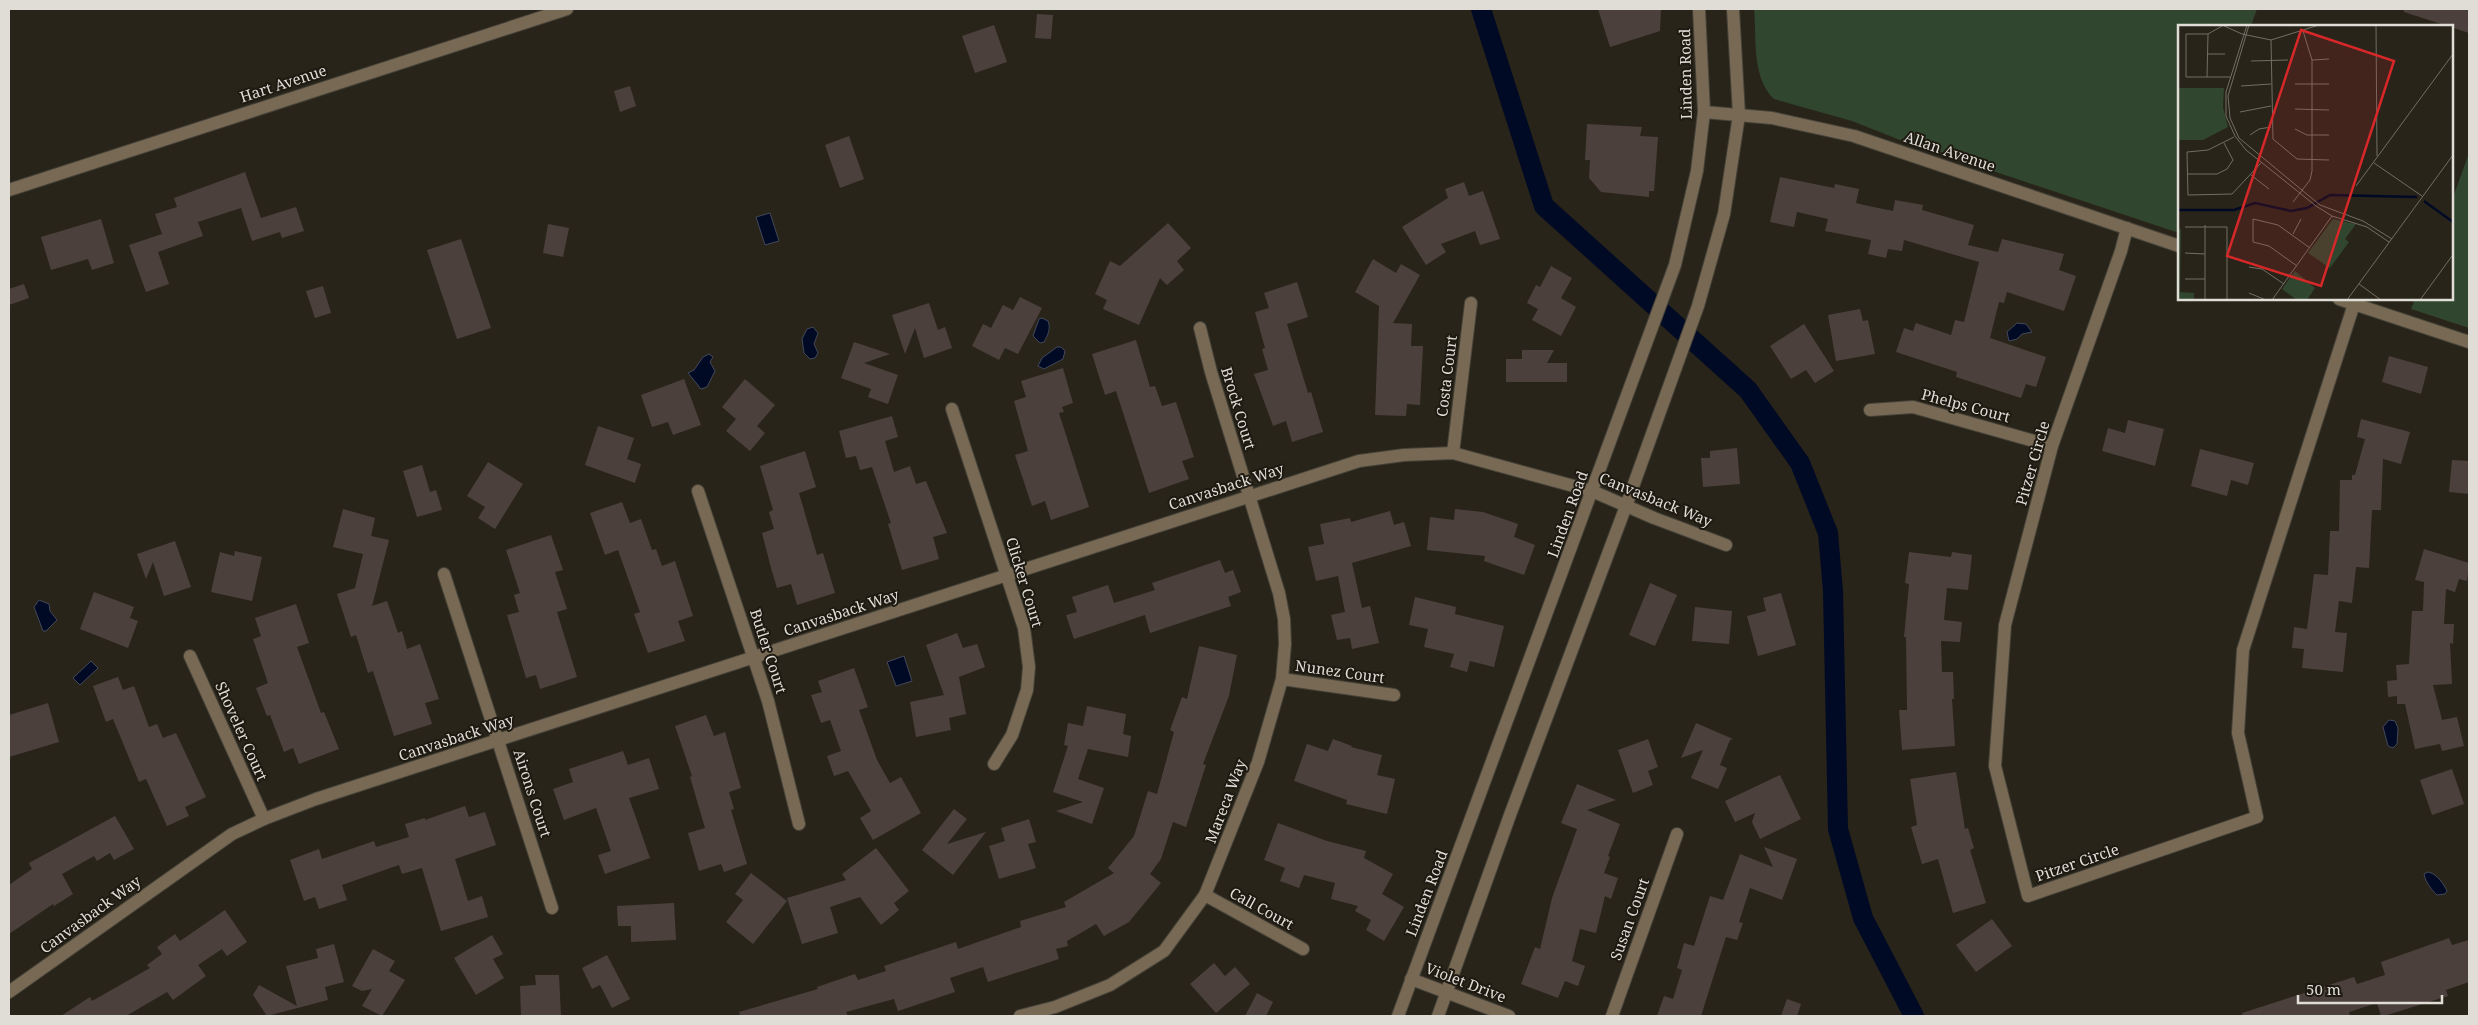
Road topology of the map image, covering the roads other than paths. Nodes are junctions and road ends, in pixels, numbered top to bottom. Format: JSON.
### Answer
{"nodes":[{"id":1,"x":567,"y":9,"type":"edge"},
{"id":2,"x":1699,"y":9,"type":"edge"},
{"id":3,"x":1733,"y":9,"type":"edge"},
{"id":4,"x":1704,"y":112,"type":"junction"},
{"id":5,"x":1739,"y":115,"type":"junction"},
{"id":6,"x":9,"y":190,"type":"edge"},
{"id":7,"x":2126,"y":228,"type":"junction"},
{"id":8,"x":2178,"y":246,"type":"edge"},
{"id":9,"x":2342,"y":300,"type":"edge"},
{"id":10,"x":1471,"y":303,"type":"dead end"},
{"id":11,"x":2354,"y":304,"type":"junction"},
{"id":12,"x":1200,"y":328,"type":"dead end"},
{"id":13,"x":2469,"y":342,"type":"edge"},
{"id":14,"x":952,"y":408,"type":"dead end"},
{"id":15,"x":1870,"y":410,"type":"dead end"},
{"id":16,"x":2052,"y":446,"type":"junction"},
{"id":17,"x":1453,"y":453,"type":"junction"},
{"id":18,"x":698,"y":491,"type":"dead end"},
{"id":19,"x":1592,"y":491,"type":"junction"},
{"id":20,"x":1250,"y":496,"type":"junction"},
{"id":21,"x":1626,"y":506,"type":"junction"},
{"id":22,"x":1726,"y":544,"type":"dead end"},
{"id":23,"x":444,"y":574,"type":"dead end"},
{"id":24,"x":1006,"y":576,"type":"junction"},
{"id":25,"x":190,"y":656,"type":"dead end"},
{"id":26,"x":753,"y":657,"type":"junction"},
{"id":27,"x":1282,"y":679,"type":"junction"},
{"id":28,"x":1394,"y":695,"type":"dead end"},
{"id":29,"x":499,"y":740,"type":"junction"},
{"id":30,"x":994,"y":764,"type":"dead end"},
{"id":31,"x":264,"y":819,"type":"junction"},
{"id":32,"x":799,"y":824,"type":"dead end"},
{"id":33,"x":1678,"y":834,"type":"dead end"},
{"id":34,"x":1206,"y":895,"type":"junction"},
{"id":35,"x":552,"y":908,"type":"dead end"},
{"id":36,"x":1303,"y":949,"type":"dead end"},
{"id":37,"x":1411,"y":979,"type":"junction"},
{"id":38,"x":9,"y":992,"type":"edge"},
{"id":39,"x":1447,"y":993,"type":"junction"},
{"id":40,"x":1057,"y":1012,"type":"edge"},
{"id":41,"x":1020,"y":1016,"type":"edge"},
{"id":42,"x":1398,"y":1016,"type":"edge"},
{"id":43,"x":1438,"y":1016,"type":"edge"},
{"id":44,"x":1509,"y":1016,"type":"edge"},
{"id":45,"x":1612,"y":1016,"type":"edge"}],
"edges":[{"from":1,"to":6,"type":"street","name":"Hart Avenue"},
{"from":2,"to":4,"type":"street","name":"Linden Road"},
{"from":3,"to":5,"type":"street"},
{"from":4,"to":5,"type":"street","name":"Allan Avenue"},
{"from":4,"to":19,"type":"street","name":"Linden Road"},
{"from":5,"to":7,"type":"street","name":"Allan Avenue"},
{"from":5,"to":21,"type":"street"},
{"from":7,"to":8,"type":"street","name":"Allan Avenue"},
{"from":7,"to":16,"type":"street","name":"Pitzer Circle"},
{"from":9,"to":11,"type":"street"},
{"from":10,"to":17,"type":"street","name":"Costa Court"},
{"from":11,"to":13,"type":"street"},
{"from":11,"to":16,"type":"street","name":"Pitzer Circle"},
{"from":12,"to":20,"type":"street","name":"Brock Court"},
{"from":14,"to":24,"type":"street","name":"Clicker Court"},
{"from":15,"to":16,"type":"street","name":"Phelps Court"},
{"from":17,"to":19,"type":"street","name":"Canvasback Way"},
{"from":17,"to":20,"type":"street","name":"Canvasback Way"},
{"from":18,"to":26,"type":"street","name":"Butler Court"},
{"from":19,"to":21,"type":"street","name":"Canvasback Way"},
{"from":19,"to":37,"type":"street","name":"Linden Road"},
{"from":20,"to":24,"type":"street","name":"Canvasback Way"},
{"from":20,"to":27,"type":"street","name":"Mareca Way"},
{"from":21,"to":22,"type":"street","name":"Canvasback Way"},
{"from":21,"to":39,"type":"street"},
{"from":23,"to":29,"type":"street","name":"Airons Court"},
{"from":24,"to":26,"type":"street","name":"Canvasback Way"},
{"from":24,"to":30,"type":"street","name":"Clicker Court"},
{"from":25,"to":31,"type":"street","name":"Shoveler Court"},
{"from":26,"to":29,"type":"street","name":"Canvasback Way"},
{"from":26,"to":32,"type":"street","name":"Butler Court"},
{"from":27,"to":28,"type":"street","name":"Nunez Court"},
{"from":27,"to":34,"type":"street","name":"Mareca Way"},
{"from":29,"to":31,"type":"street","name":"Canvasback Way"},
{"from":29,"to":35,"type":"street","name":"Airons Court"},
{"from":31,"to":38,"type":"street","name":"Canvasback Way"},
{"from":33,"to":45,"type":"street","name":"Susan Court"},
{"from":34,"to":36,"type":"street","name":"Call Court"},
{"from":34,"to":40,"type":"street","name":"Mareca Way"},
{"from":37,"to":39,"type":"street","name":"Violet Drive"},
{"from":37,"to":42,"type":"street","name":"Linden Road"},
{"from":39,"to":43,"type":"street"},
{"from":39,"to":44,"type":"street","name":"Violet Drive"},
{"from":40,"to":41,"type":"street","name":"Mareca Way"}]}
